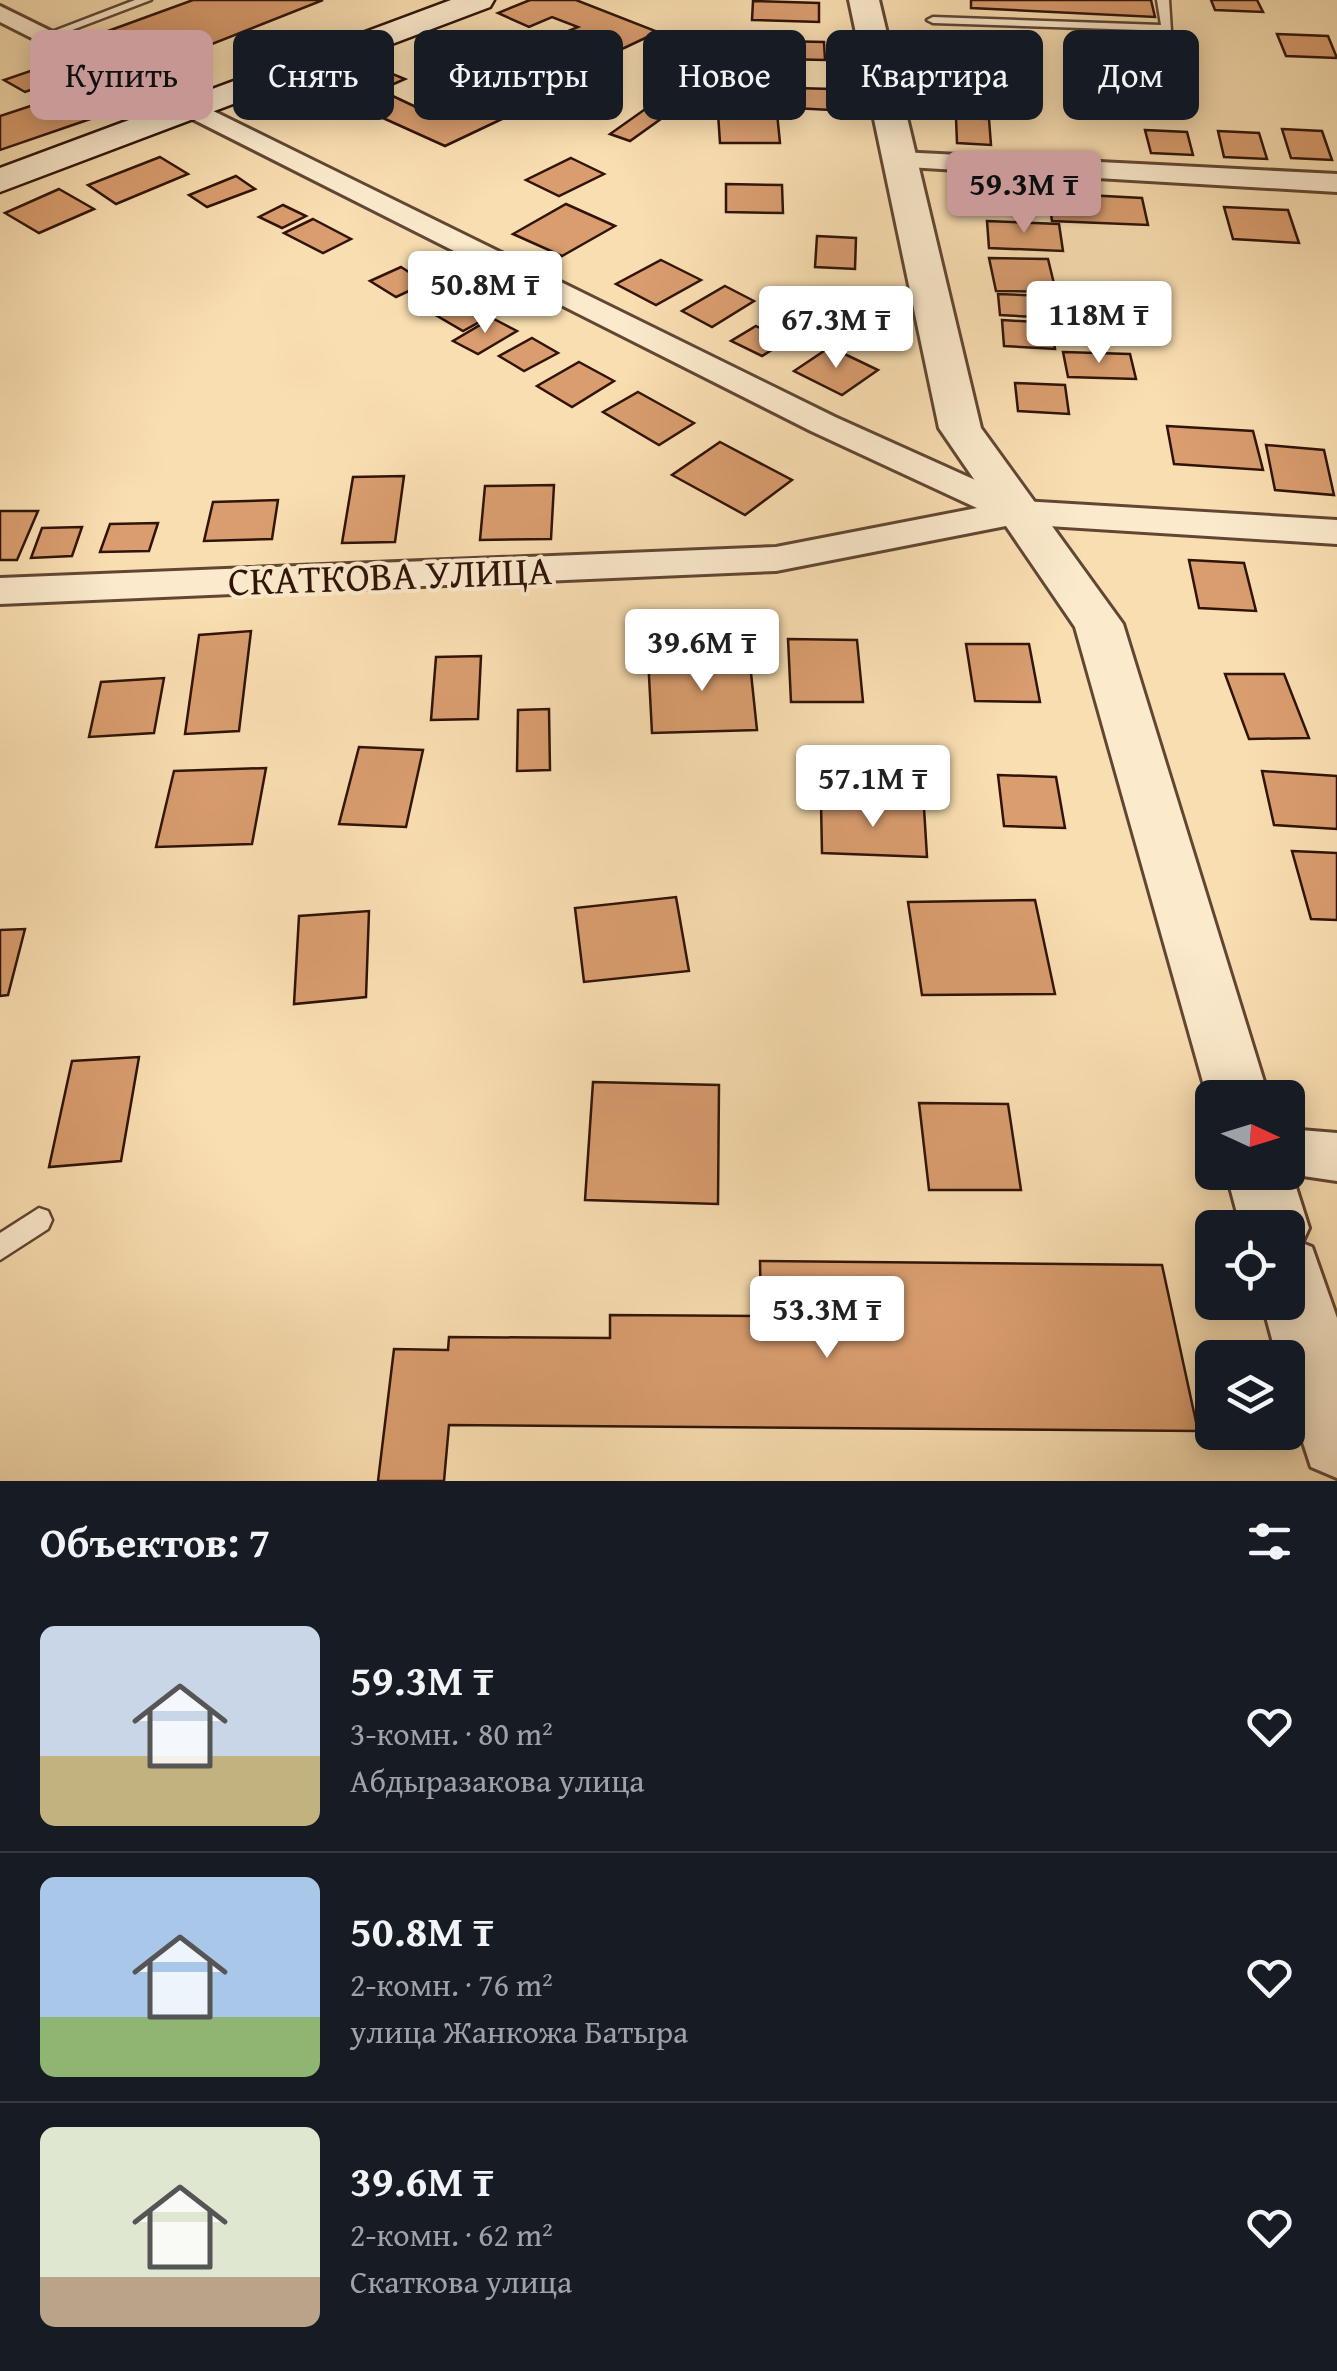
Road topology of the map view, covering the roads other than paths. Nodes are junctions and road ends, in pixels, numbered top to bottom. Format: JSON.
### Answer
{"nodes":[{"id":1,"x":115,"y":0,"type":"edge"},
{"id":2,"x":145,"y":0,"type":"edge"},
{"id":3,"x":423,"y":0,"type":"edge"},
{"id":4,"x":479,"y":0,"type":"edge"},
{"id":5,"x":864,"y":0,"type":"edge"},
{"id":6,"x":1163,"y":0,"type":"edge"},
{"id":7,"x":0,"y":13,"type":"edge"},
{"id":8,"x":933,"y":20,"type":"dead end"},
{"id":9,"x":35,"y":30,"type":"edge"},
{"id":10,"x":63,"y":30,"type":"edge"},
{"id":11,"x":213,"y":88,"type":"edge"},
{"id":12,"x":213,"y":90,"type":"edge"},
{"id":13,"x":213,"y":119,"type":"edge"},
{"id":14,"x":123,"y":120,"type":"edge"},
{"id":15,"x":138,"y":120,"type":"edge"},
{"id":16,"x":0,"y":160,"type":"edge"},
{"id":17,"x":900,"y":160,"type":"junction"},
{"id":18,"x":0,"y":181,"type":"edge"},
{"id":19,"x":1337,"y":183,"type":"edge"},
{"id":20,"x":1016,"y":512,"type":"junction"},
{"id":21,"x":1337,"y":532,"type":"edge"},
{"id":22,"x":0,"y":591,"type":"edge"},
{"id":23,"x":1232,"y":1080,"type":"edge"},
{"id":24,"x":1305,"y":1155,"type":"edge"},
{"id":25,"x":1337,"y":1158,"type":"edge"},
{"id":26,"x":39,"y":1220,"type":"dead end"},
{"id":27,"x":0,"y":1248,"type":"edge"},
{"id":28,"x":1302,"y":1320,"type":"edge"},
{"id":29,"x":1337,"y":1441,"type":"edge"}],
"edges":[{"from":1,"to":2,"type":"lane"},
{"from":2,"to":10,"type":"lane"},
{"from":3,"to":11,"type":"main road"},
{"from":4,"to":12,"type":"main road"},
{"from":5,"to":17,"type":"street"},
{"from":6,"to":8,"type":"lane"},
{"from":7,"to":9,"type":"street"},
{"from":13,"to":20,"type":"street"},
{"from":14,"to":16,"type":"main road"},
{"from":15,"to":18,"type":"main road"},
{"from":17,"to":19,"type":"street"},
{"from":17,"to":20,"type":"street"},
{"from":20,"to":21,"type":"street"},
{"from":20,"to":22,"type":"street","name":"СКАТКОВА УЛИЦА"},
{"from":20,"to":23,"type":"street"},
{"from":24,"to":25,"type":"street"},
{"from":26,"to":27,"type":"lane"},
{"from":28,"to":29,"type":"street"}]}
